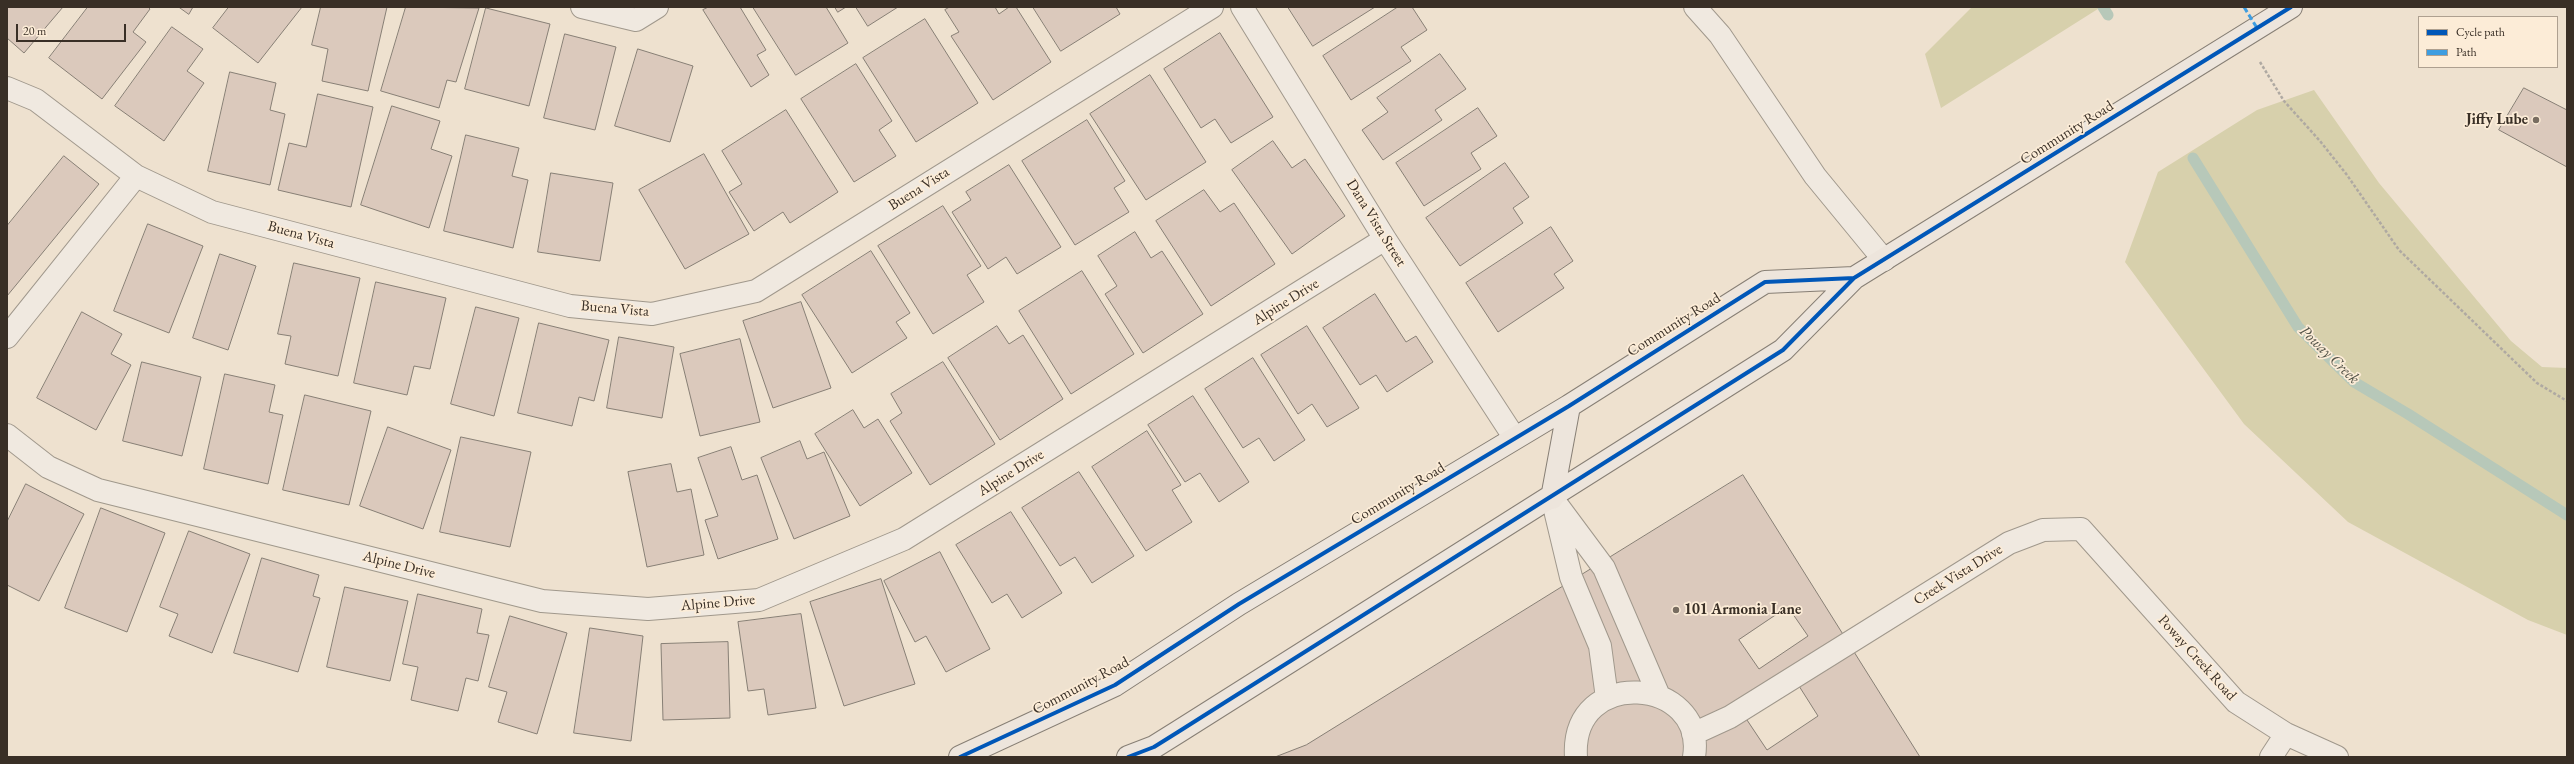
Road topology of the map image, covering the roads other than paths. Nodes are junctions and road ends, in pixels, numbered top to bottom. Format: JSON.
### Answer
{"nodes":[{"id":1,"x":582,"y":7,"type":"edge"},
{"id":2,"x":657,"y":7,"type":"edge"},
{"id":3,"x":1212,"y":7,"type":"edge"},
{"id":4,"x":1242,"y":7,"type":"edge"},
{"id":5,"x":1695,"y":7,"type":"edge"},
{"id":6,"x":2292,"y":7,"type":"edge"},
{"id":7,"x":7,"y":88,"type":"edge"},
{"id":8,"x":136,"y":176,"type":"junction"},
{"id":9,"x":1385,"y":239,"type":"junction"},
{"id":10,"x":1884,"y":260,"type":"junction"},
{"id":11,"x":1854,"y":278,"type":"junction"},
{"id":12,"x":7,"y":337,"type":"edge"},
{"id":13,"x":1569,"y":406,"type":"junction"},
{"id":14,"x":7,"y":436,"type":"edge"},
{"id":15,"x":1514,"y":437,"type":"junction"},
{"id":16,"x":1552,"y":498,"type":"junction"},
{"id":17,"x":2081,"y":529,"type":"joint"},
{"id":18,"x":1659,"y":696,"type":"junction"},
{"id":19,"x":1607,"y":698,"type":"junction"},
{"id":20,"x":1693,"y":734,"type":"junction"},
{"id":21,"x":2286,"y":734,"type":"junction"},
{"id":22,"x":1152,"y":752,"type":"edge"},
{"id":23,"x":960,"y":757,"type":"edge"},
{"id":24,"x":1128,"y":757,"type":"edge"},
{"id":25,"x":1576,"y":757,"type":"edge"},
{"id":26,"x":1694,"y":757,"type":"edge"},
{"id":27,"x":2271,"y":757,"type":"edge"},
{"id":28,"x":2338,"y":757,"type":"edge"}],
"edges":[{"from":1,"to":2,"type":"street"},
{"from":3,"to":8,"type":"street","name":"Buena Vista"},
{"from":4,"to":9,"type":"street","name":"Dana Vista Street"},
{"from":5,"to":10,"type":"street"},
{"from":6,"to":10,"type":"main road","name":"Community Road"},
{"from":7,"to":8,"type":"street","name":"Buena Vista"},
{"from":8,"to":12,"type":"street"},
{"from":9,"to":14,"type":"street","name":"Alpine Drive"},
{"from":9,"to":15,"type":"street","name":"Dana Vista Street"},
{"from":10,"to":11,"type":"main road","name":"Community Road"},
{"from":11,"to":13,"type":"main road","name":"Community Road"},
{"from":11,"to":16,"type":"main road","name":"Community Road"},
{"from":13,"to":15,"type":"main road","name":"Community Road"},
{"from":13,"to":16,"type":"main road"},
{"from":15,"to":23,"type":"main road","name":"Community Road"},
{"from":16,"to":18,"type":"street"},
{"from":16,"to":19,"type":"street"},
{"from":16,"to":22,"type":"main road","name":"Community Road"},
{"from":17,"to":20,"type":"street","name":"Creek Vista Drive"},
{"from":17,"to":21,"type":"street","name":"Poway Creek Road"},
{"from":18,"to":19,"type":"street"},
{"from":18,"to":20,"type":"street"},
{"from":19,"to":25,"type":"street"},
{"from":20,"to":26,"type":"street"},
{"from":21,"to":27,"type":"street"},
{"from":21,"to":28,"type":"street","name":"Poway Creek Road"},
{"from":22,"to":24,"type":"main road","name":"Community Road"}]}
